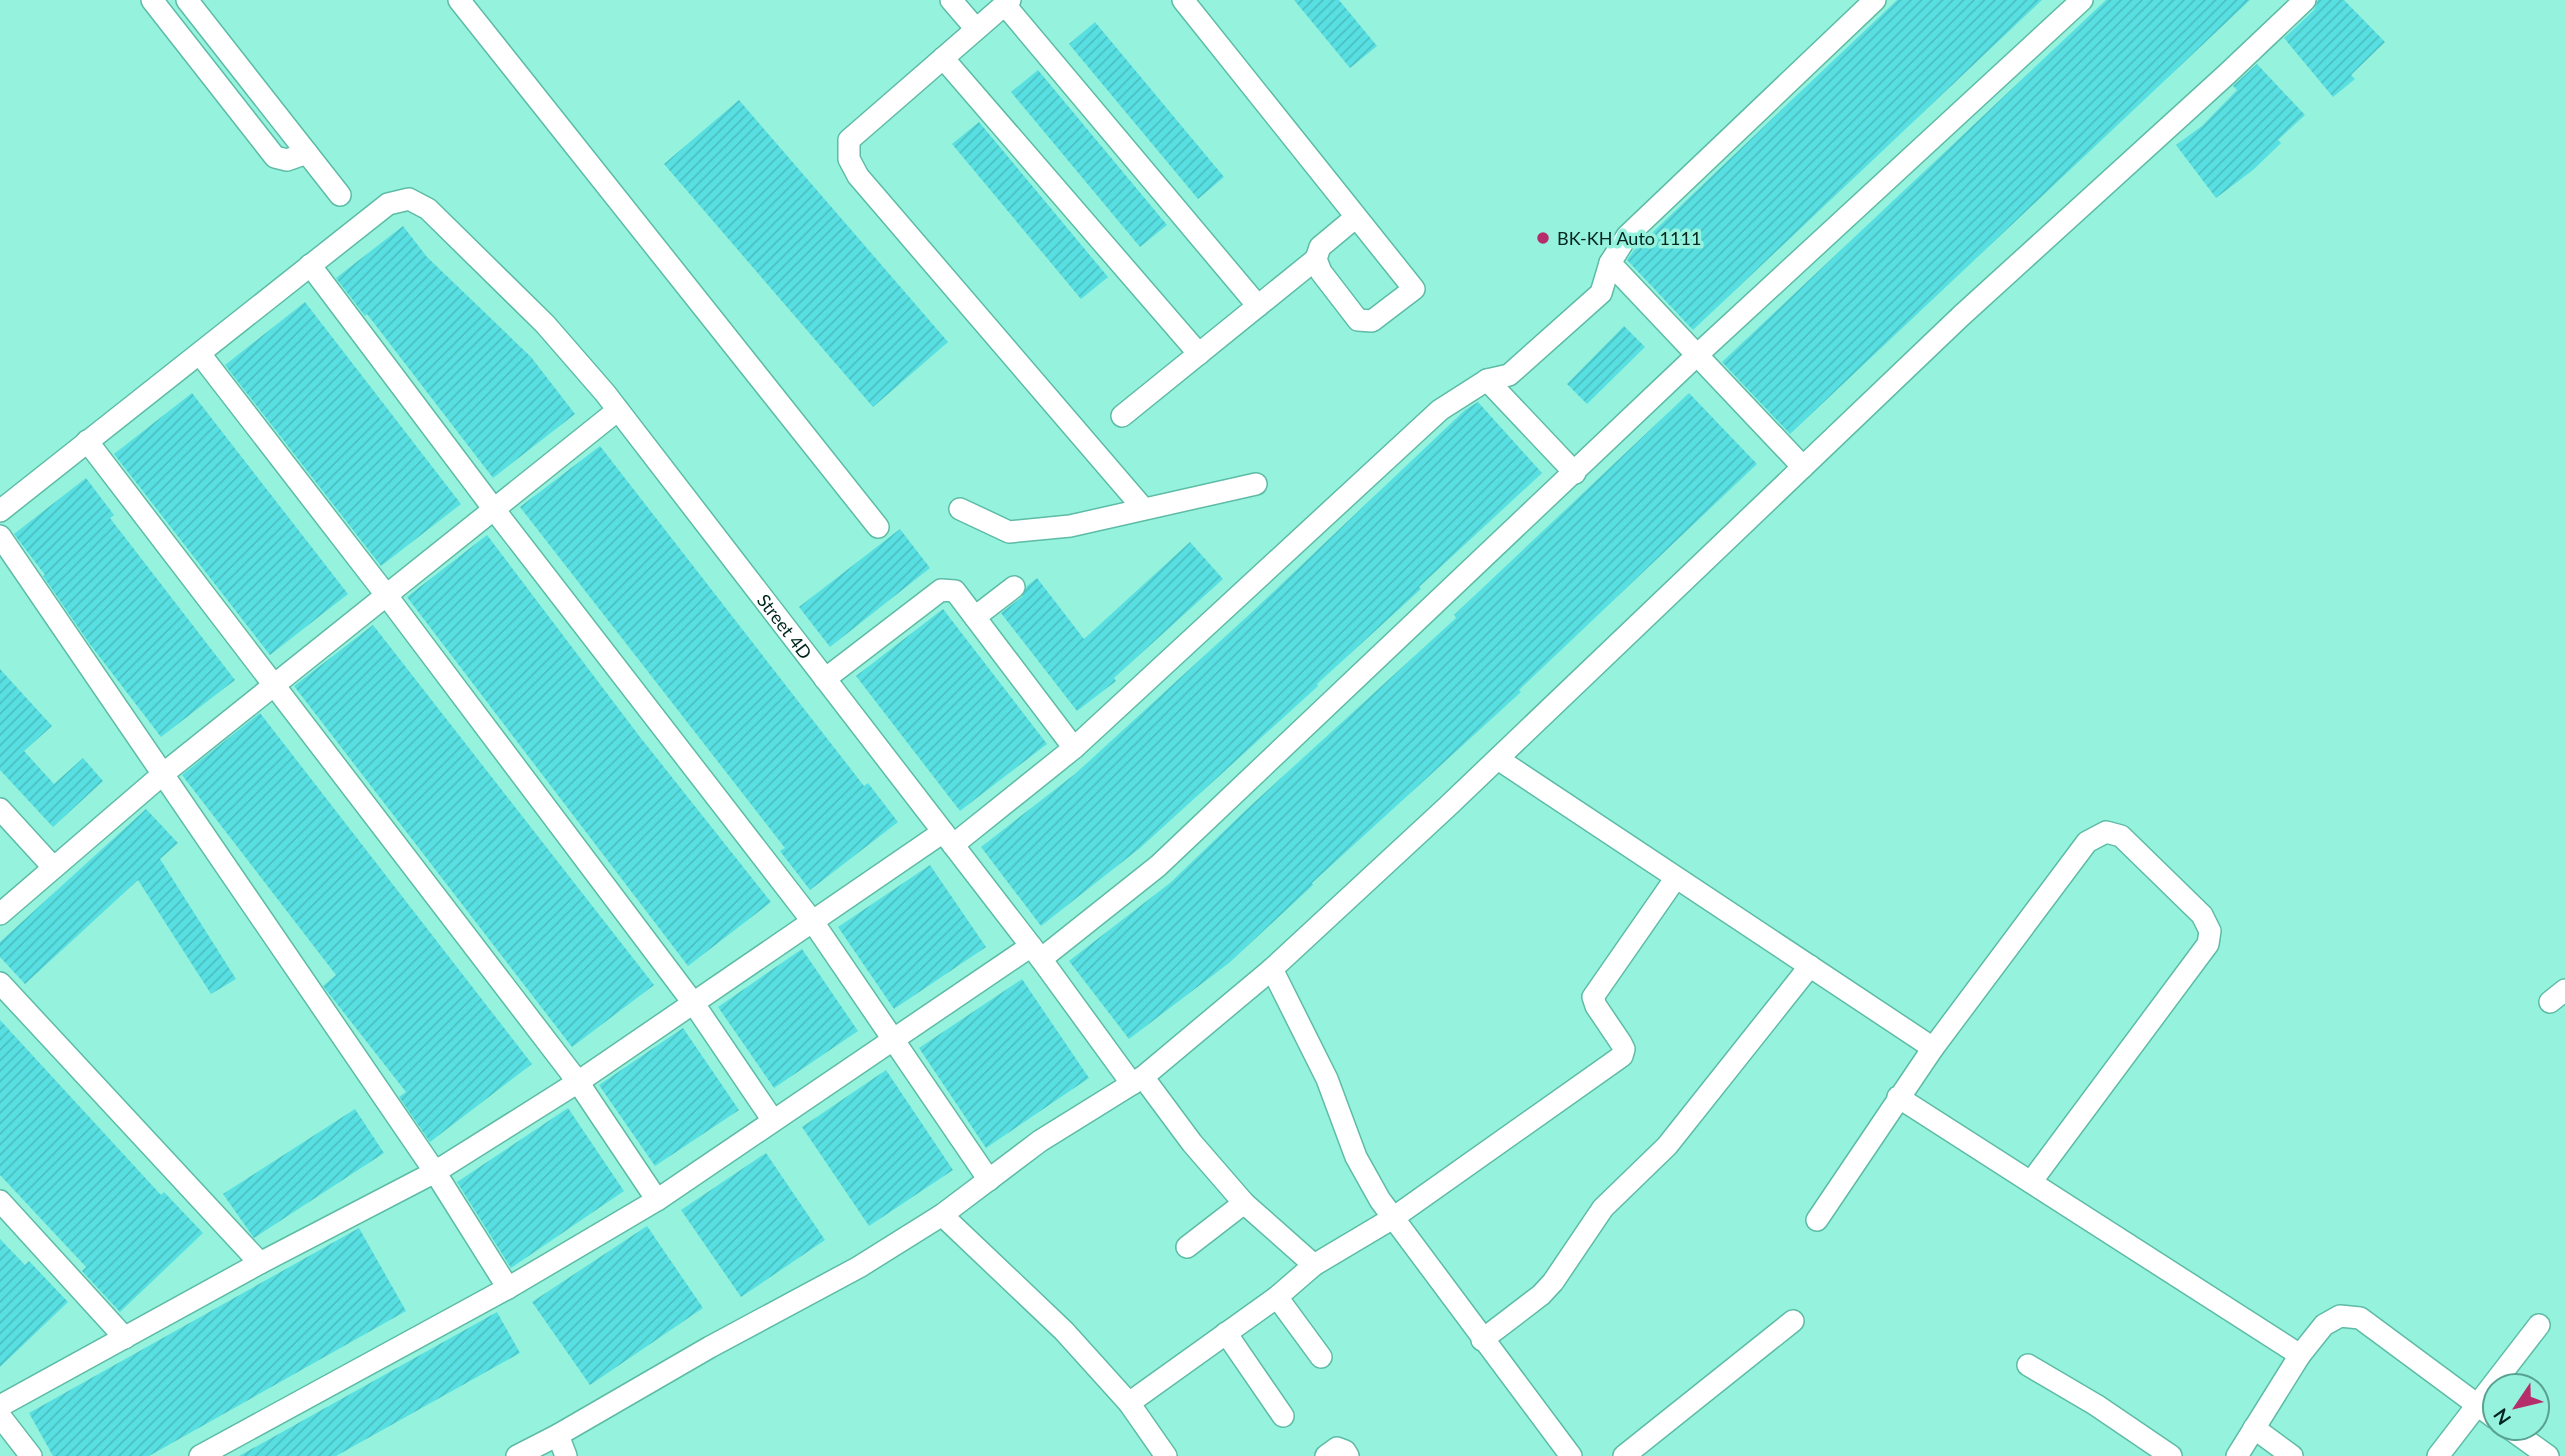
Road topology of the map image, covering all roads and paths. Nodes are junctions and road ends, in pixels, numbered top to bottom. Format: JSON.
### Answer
{"nodes":[{"id":1,"x":152,"y":0,"type":"edge"},
{"id":2,"x":187,"y":0,"type":"edge"},
{"id":3,"x":460,"y":0,"type":"edge"},
{"id":4,"x":951,"y":0,"type":"edge"},
{"id":5,"x":1183,"y":0,"type":"edge"},
{"id":6,"x":1875,"y":0,"type":"edge"},
{"id":7,"x":2082,"y":0,"type":"edge"},
{"id":8,"x":2305,"y":0,"type":"edge"},
{"id":9,"x":1008,"y":2,"type":"edge"},
{"id":10,"x":976,"y":29,"type":"junction"},
{"id":11,"x":943,"y":58,"type":"junction"},
{"id":12,"x":307,"y":153,"type":"junction"},
{"id":13,"x":340,"y":195,"type":"dead end"},
{"id":14,"x":1356,"y":217,"type":"junction"},
{"id":15,"x":1316,"y":260,"type":"junction"},
{"id":16,"x":1610,"y":263,"type":"junction"},
{"id":17,"x":310,"y":265,"type":"junction"},
{"id":18,"x":1258,"y":306,"type":"junction"},
{"id":19,"x":200,"y":354,"type":"junction"},
{"id":20,"x":1199,"y":354,"type":"junction"},
{"id":21,"x":1696,"y":356,"type":"junction"},
{"id":22,"x":1487,"y":380,"type":"junction"},
{"id":23,"x":618,"y":410,"type":"junction"},
{"id":24,"x":1122,"y":416,"type":"dead end"},
{"id":25,"x":87,"y":441,"type":"junction"},
{"id":26,"x":1803,"y":467,"type":"junction"},
{"id":27,"x":1575,"y":472,"type":"junction"},
{"id":28,"x":1256,"y":484,"type":"dead end"},
{"id":29,"x":493,"y":508,"type":"junction"},
{"id":30,"x":1143,"y":508,"type":"junction"},
{"id":31,"x":960,"y":509,"type":"dead end"},
{"id":32,"x":0,"y":512,"type":"edge"},
{"id":33,"x":878,"y":527,"type":"dead end"},
{"id":34,"x":0,"y":536,"type":"edge"},
{"id":35,"x":1014,"y":587,"type":"dead end"},
{"id":36,"x":387,"y":596,"type":"junction"},
{"id":37,"x":975,"y":617,"type":"junction"},
{"id":38,"x":825,"y":680,"type":"junction"},
{"id":39,"x":275,"y":686,"type":"junction"},
{"id":40,"x":1074,"y":748,"type":"junction"},
{"id":41,"x":1497,"y":759,"type":"junction"},
{"id":42,"x":163,"y":774,"type":"junction"},
{"id":43,"x":0,"y":809,"type":"edge"},
{"id":44,"x":948,"y":838,"type":"junction"},
{"id":45,"x":53,"y":867,"type":"junction"},
{"id":46,"x":1675,"y":879,"type":"junction"},
{"id":47,"x":0,"y":914,"type":"edge"},
{"id":48,"x":813,"y":922,"type":"junction"},
{"id":49,"x":1036,"y":953,"type":"junction"},
{"id":50,"x":1810,"y":967,"type":"junction"},
{"id":51,"x":1272,"y":969,"type":"junction"},
{"id":52,"x":0,"y":983,"type":"edge"},
{"id":53,"x":694,"y":1004,"type":"junction"},
{"id":54,"x":894,"y":1038,"type":"junction"},
{"id":55,"x":1933,"y":1048,"type":"junction"},
{"id":56,"x":1137,"y":1081,"type":"junction"},
{"id":57,"x":578,"y":1082,"type":"junction"},
{"id":58,"x":1898,"y":1097,"type":"junction"},
{"id":59,"x":772,"y":1119,"type":"junction"},
{"id":60,"x":435,"y":1172,"type":"junction"},
{"id":61,"x":989,"y":1180,"type":"junction"},
{"id":62,"x":2031,"y":1182,"type":"junction"},
{"id":63,"x":657,"y":1200,"type":"junction"},
{"id":64,"x":0,"y":1201,"type":"edge"},
{"id":65,"x":1244,"y":1203,"type":"junction"},
{"id":66,"x":942,"y":1215,"type":"junction"},
{"id":67,"x":1393,"y":1218,"type":"junction"},
{"id":68,"x":1817,"y":1220,"type":"dead end"},
{"id":69,"x":1187,"y":1247,"type":"dead end"},
{"id":70,"x":260,"y":1263,"type":"junction"},
{"id":71,"x":1314,"y":1265,"type":"junction"},
{"id":72,"x":508,"y":1289,"type":"junction"},
{"id":73,"x":1277,"y":1297,"type":"junction"},
{"id":74,"x":1793,"y":1321,"type":"dead end"},
{"id":75,"x":2539,"y":1325,"type":"dead end"},
{"id":76,"x":1226,"y":1333,"type":"junction"},
{"id":77,"x":125,"y":1338,"type":"junction"},
{"id":78,"x":1482,"y":1340,"type":"junction"},
{"id":79,"x":2300,"y":1355,"type":"junction"},
{"id":80,"x":1321,"y":1357,"type":"dead end"},
{"id":81,"x":2028,"y":1365,"type":"dead end"},
{"id":82,"x":1129,"y":1403,"type":"junction"},
{"id":83,"x":2477,"y":1405,"type":"junction"},
{"id":84,"x":0,"y":1406,"type":"edge"},
{"id":85,"x":2481,"y":1408,"type":"edge"},
{"id":86,"x":0,"y":1416,"type":"edge"},
{"id":87,"x":1283,"y":1416,"type":"dead end"},
{"id":88,"x":2254,"y":1428,"type":"junction"},
{"id":89,"x":558,"y":1435,"type":"junction"},
{"id":90,"x":2528,"y":1442,"type":"edge"},
{"id":91,"x":31,"y":1456,"type":"edge"},
{"id":92,"x":200,"y":1456,"type":"edge"},
{"id":93,"x":517,"y":1456,"type":"edge"},
{"id":94,"x":566,"y":1456,"type":"edge"},
{"id":95,"x":1166,"y":1456,"type":"edge"},
{"id":96,"x":1326,"y":1456,"type":"edge"},
{"id":97,"x":1348,"y":1456,"type":"edge"},
{"id":98,"x":1571,"y":1456,"type":"edge"},
{"id":99,"x":1624,"y":1456,"type":"edge"},
{"id":100,"x":2171,"y":1456,"type":"edge"},
{"id":101,"x":2237,"y":1456,"type":"edge"},
{"id":102,"x":2292,"y":1456,"type":"edge"},
{"id":103,"x":2438,"y":1456,"type":"edge"},
{"id":104,"x":2548,"y":1456,"type":"edge"}],
"edges":[{"from":1,"to":12,"type":"street"},
{"from":2,"to":12,"type":"street"},
{"from":3,"to":33,"type":"street"},
{"from":4,"to":10,"type":"street"},
{"from":5,"to":14,"type":"street"},
{"from":6,"to":16,"type":"street"},
{"from":7,"to":21,"type":"street"},
{"from":8,"to":26,"type":"street"},
{"from":9,"to":10,"type":"street"},
{"from":9,"to":18,"type":"street"},
{"from":10,"to":11,"type":"street"},
{"from":11,"to":20,"type":"street"},
{"from":11,"to":30,"type":"street"},
{"from":12,"to":13,"type":"street"},
{"from":14,"to":15,"type":"street"},
{"from":14,"to":15,"type":"street"},
{"from":15,"to":18,"type":"street"},
{"from":16,"to":21,"type":"street"},
{"from":16,"to":22,"type":"street"},
{"from":17,"to":19,"type":"street"},
{"from":17,"to":23,"type":"street","name":"Street 4D"},
{"from":17,"to":29,"type":"street"},
{"from":18,"to":20,"type":"street"},
{"from":19,"to":25,"type":"street"},
{"from":19,"to":36,"type":"street"},
{"from":20,"to":24,"type":"street"},
{"from":21,"to":26,"type":"street"},
{"from":21,"to":27,"type":"street"},
{"from":22,"to":27,"type":"street"},
{"from":22,"to":40,"type":"street"},
{"from":23,"to":29,"type":"street"},
{"from":23,"to":38,"type":"street","name":"Street 4D"},
{"from":25,"to":32,"type":"street"},
{"from":25,"to":39,"type":"street"},
{"from":26,"to":41,"type":"street"},
{"from":27,"to":49,"type":"street"},
{"from":28,"to":30,"type":"street"},
{"from":29,"to":36,"type":"street"},
{"from":29,"to":48,"type":"street"},
{"from":30,"to":31,"type":"street"},
{"from":34,"to":42,"type":"street"},
{"from":35,"to":37,"type":"street"},
{"from":36,"to":39,"type":"street"},
{"from":36,"to":53,"type":"street"},
{"from":37,"to":38,"type":"street"},
{"from":37,"to":40,"type":"street"},
{"from":38,"to":44,"type":"street","name":"Street 4D"},
{"from":39,"to":42,"type":"street"},
{"from":39,"to":57,"type":"street"},
{"from":40,"to":44,"type":"street"},
{"from":41,"to":46,"type":"street"},
{"from":41,"to":51,"type":"street"},
{"from":42,"to":45,"type":"street"},
{"from":42,"to":60,"type":"street"},
{"from":43,"to":45,"type":"street"},
{"from":44,"to":48,"type":"street"},
{"from":44,"to":49,"type":"street","name":"Street 4D"},
{"from":45,"to":47,"type":"street"},
{"from":46,"to":50,"type":"street"},
{"from":46,"to":67,"type":"street"},
{"from":48,"to":53,"type":"street"},
{"from":48,"to":54,"type":"street"},
{"from":49,"to":54,"type":"street"},
{"from":49,"to":56,"type":"street","name":"Street 4D"},
{"from":50,"to":55,"type":"street"},
{"from":50,"to":78,"type":"street"},
{"from":51,"to":56,"type":"street"},
{"from":51,"to":67,"type":"street"},
{"from":52,"to":70,"type":"street"},
{"from":53,"to":57,"type":"street"},
{"from":53,"to":59,"type":"street"},
{"from":54,"to":59,"type":"street"},
{"from":54,"to":61,"type":"street"},
{"from":55,"to":58,"type":"street"},
{"from":55,"to":62,"type":"street"},
{"from":56,"to":61,"type":"street"},
{"from":56,"to":65,"type":"street","name":"Street 4D"},
{"from":57,"to":60,"type":"street"},
{"from":57,"to":63,"type":"street"},
{"from":58,"to":62,"type":"street"},
{"from":58,"to":68,"type":"street"},
{"from":59,"to":63,"type":"street"},
{"from":60,"to":70,"type":"street"},
{"from":60,"to":72,"type":"street"},
{"from":61,"to":66,"type":"street"},
{"from":62,"to":79,"type":"street"},
{"from":63,"to":72,"type":"street"},
{"from":64,"to":77,"type":"street"},
{"from":65,"to":69,"type":"street"},
{"from":65,"to":71,"type":"street","name":"Street 4D"},
{"from":66,"to":82,"type":"street"},
{"from":66,"to":89,"type":"street"},
{"from":67,"to":71,"type":"street"},
{"from":67,"to":78,"type":"street"},
{"from":70,"to":77,"type":"street"},
{"from":71,"to":73,"type":"street"},
{"from":72,"to":92,"type":"street"},
{"from":73,"to":76,"type":"street"},
{"from":73,"to":80,"type":"street"},
{"from":74,"to":99,"type":"street"},
{"from":75,"to":83,"type":"street"},
{"from":76,"to":82,"type":"street"},
{"from":76,"to":87,"type":"street"},
{"from":77,"to":84,"type":"street"},
{"from":78,"to":98,"type":"street"},
{"from":79,"to":83,"type":"street"},
{"from":79,"to":88,"type":"street"},
{"from":81,"to":100,"type":"street"},
{"from":82,"to":95,"type":"street"},
{"from":83,"to":85,"type":"street"},
{"from":83,"to":103,"type":"street"},
{"from":86,"to":91,"type":"street"},
{"from":88,"to":101,"type":"street"},
{"from":88,"to":102,"type":"street"},
{"from":89,"to":93,"type":"street"},
{"from":89,"to":94,"type":"street"},
{"from":90,"to":104,"type":"street"},
{"from":96,"to":97,"type":"street"}]}
